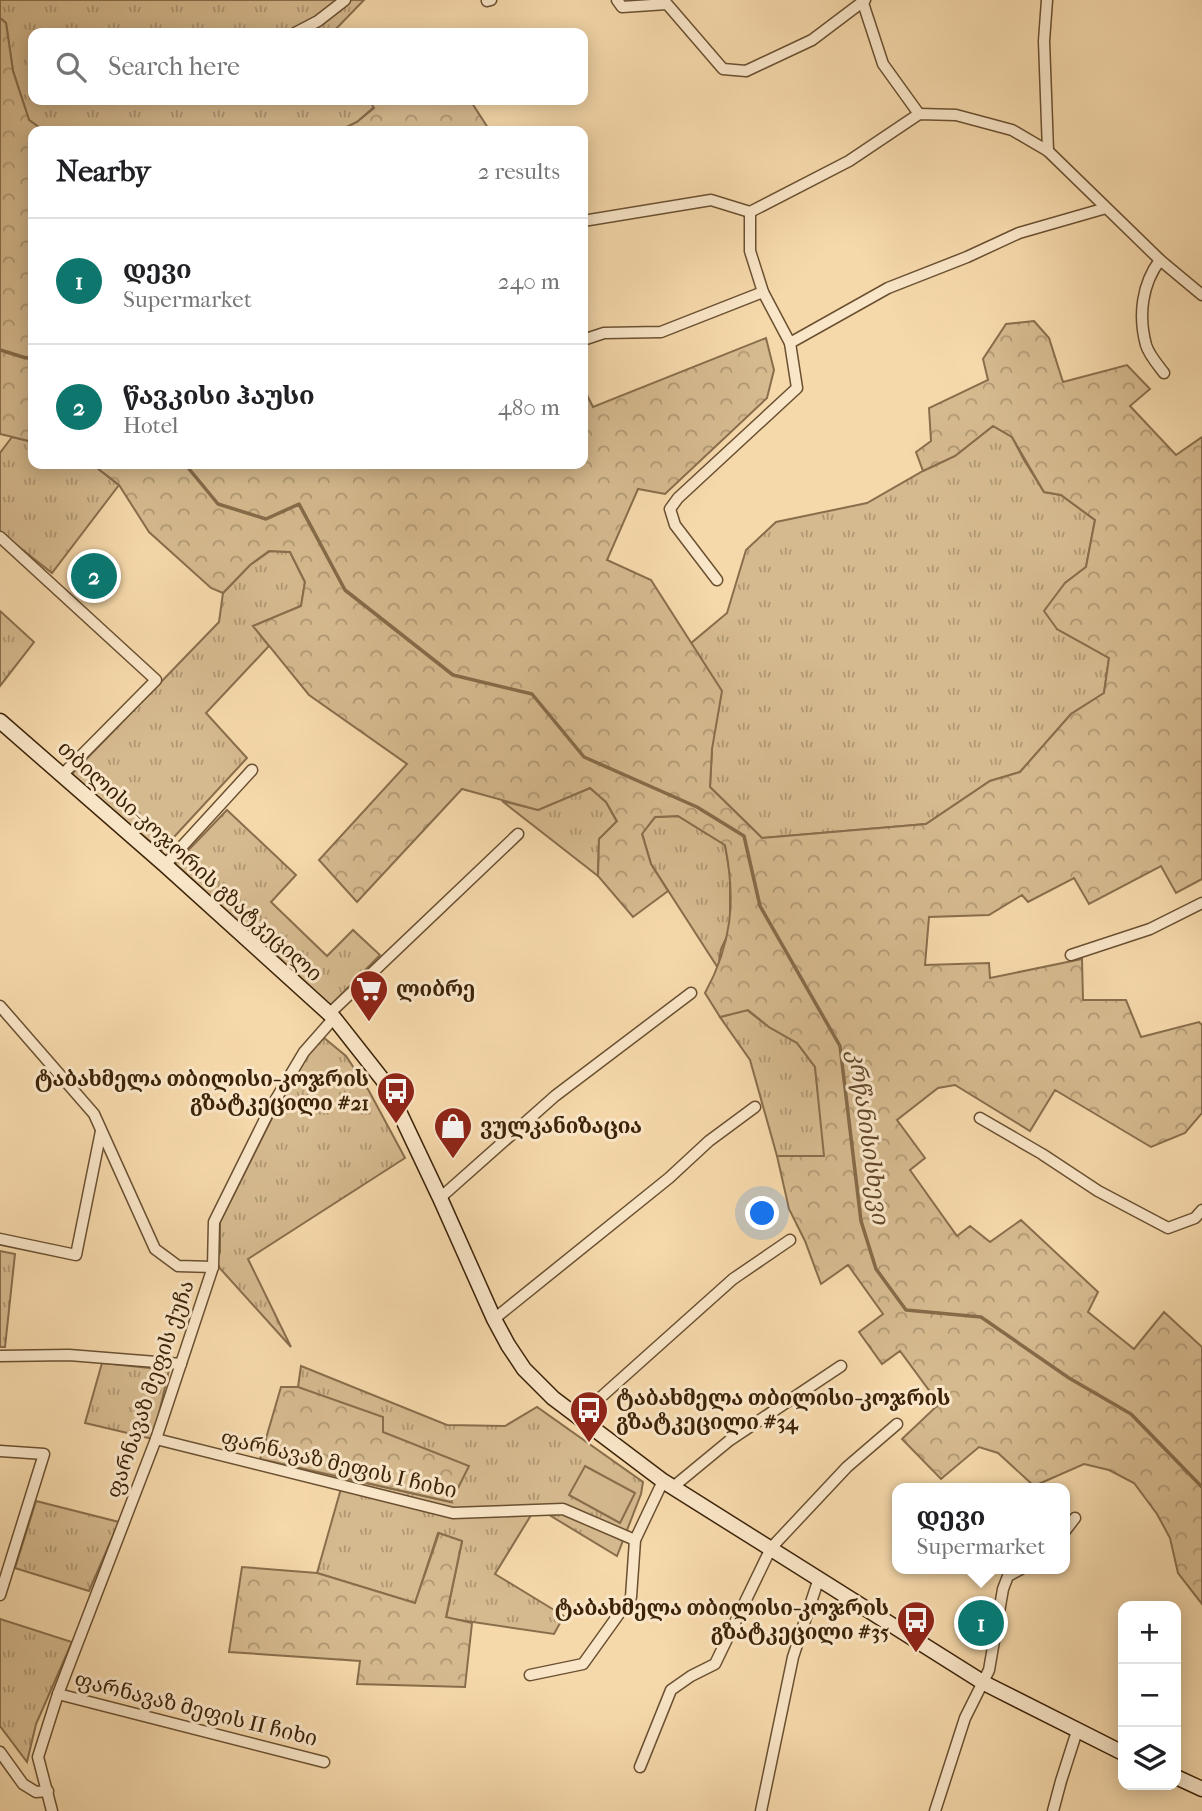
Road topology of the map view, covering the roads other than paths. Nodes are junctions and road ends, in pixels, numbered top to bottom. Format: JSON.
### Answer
{"nodes":[{"id":1,"x":345,"y":0,"type":"edge"},
{"id":2,"x":617,"y":0,"type":"edge"},
{"id":3,"x":1048,"y":0,"type":"edge"},
{"id":4,"x":864,"y":1,"type":"edge"},
{"id":5,"x":305,"y":28,"type":"edge"},
{"id":6,"x":919,"y":114,"type":"junction"},
{"id":7,"x":1048,"y":151,"type":"junction"},
{"id":8,"x":1106,"y":208,"type":"junction"},
{"id":9,"x":750,"y":212,"type":"junction"},
{"id":10,"x":588,"y":220,"type":"edge"},
{"id":11,"x":1160,"y":260,"type":"junction"},
{"id":12,"x":763,"y":292,"type":"junction"},
{"id":13,"x":1202,"y":295,"type":"edge"},
{"id":14,"x":588,"y":338,"type":"edge"},
{"id":15,"x":790,"y":344,"type":"junction"},
{"id":16,"x":1164,"y":373,"type":"dead end"},
{"id":17,"x":0,"y":537,"type":"edge"},
{"id":18,"x":717,"y":580,"type":"dead end"},
{"id":19,"x":0,"y":721,"type":"edge"},
{"id":20,"x":252,"y":770,"type":"dead end"},
{"id":21,"x":62,"y":775,"type":"junction"},
{"id":22,"x":518,"y":834,"type":"dead end"},
{"id":23,"x":165,"y":864,"type":"junction"},
{"id":24,"x":1202,"y":903,"type":"edge"},
{"id":25,"x":1071,"y":955,"type":"dead end"},
{"id":26,"x":691,"y":993,"type":"dead end"},
{"id":27,"x":0,"y":1006,"type":"edge"},
{"id":28,"x":332,"y":1015,"type":"junction"},
{"id":29,"x":755,"y":1107,"type":"dead end"},
{"id":30,"x":980,"y":1118,"type":"dead end"},
{"id":31,"x":101,"y":1130,"type":"junction"},
{"id":32,"x":440,"y":1198,"type":"junction"},
{"id":33,"x":1200,"y":1217,"type":"edge"},
{"id":34,"x":0,"y":1239,"type":"edge"},
{"id":35,"x":790,"y":1240,"type":"dead end"},
{"id":36,"x":213,"y":1266,"type":"junction"},
{"id":37,"x":494,"y":1319,"type":"junction"},
{"id":38,"x":0,"y":1356,"type":"edge"},
{"id":39,"x":181,"y":1364,"type":"junction"},
{"id":40,"x":841,"y":1366,"type":"dead end"},
{"id":41,"x":581,"y":1421,"type":"junction"},
{"id":42,"x":897,"y":1424,"type":"dead end"},
{"id":43,"x":156,"y":1439,"type":"junction"},
{"id":44,"x":0,"y":1451,"type":"edge"},
{"id":45,"x":668,"y":1484,"type":"junction"},
{"id":46,"x":1074,"y":1518,"type":"dead end"},
{"id":47,"x":1070,"y":1524,"type":"edge"},
{"id":48,"x":635,"y":1540,"type":"junction"},
{"id":49,"x":771,"y":1548,"type":"junction"},
{"id":50,"x":1012,"y":1574,"type":"edge"},
{"id":51,"x":819,"y":1578,"type":"junction"},
{"id":52,"x":0,"y":1595,"type":"edge"},
{"id":53,"x":530,"y":1675,"type":"dead end"},
{"id":54,"x":984,"y":1683,"type":"junction"},
{"id":55,"x":58,"y":1694,"type":"junction"},
{"id":56,"x":1077,"y":1731,"type":"junction"},
{"id":57,"x":1118,"y":1751,"type":"edge"},
{"id":58,"x":0,"y":1752,"type":"edge"},
{"id":59,"x":324,"y":1762,"type":"dead end"},
{"id":60,"x":640,"y":1767,"type":"dead end"},
{"id":61,"x":1181,"y":1779,"type":"edge"},
{"id":62,"x":1202,"y":1789,"type":"edge"},
{"id":63,"x":48,"y":1791,"type":"junction"},
{"id":64,"x":52,"y":1811,"type":"edge"},
{"id":65,"x":761,"y":1811,"type":"edge"},
{"id":66,"x":935,"y":1811,"type":"edge"},
{"id":67,"x":1053,"y":1811,"type":"edge"}],
"edges":[{"from":1,"to":5,"type":"street"},
{"from":2,"to":4,"type":"street"},
{"from":3,"to":7,"type":"street"},
{"from":4,"to":6,"type":"street"},
{"from":6,"to":7,"type":"street"},
{"from":6,"to":9,"type":"street"},
{"from":7,"to":8,"type":"street"},
{"from":8,"to":11,"type":"street"},
{"from":8,"to":15,"type":"street"},
{"from":9,"to":10,"type":"street"},
{"from":9,"to":12,"type":"street"},
{"from":11,"to":13,"type":"street"},
{"from":11,"to":16,"type":"street"},
{"from":12,"to":14,"type":"street"},
{"from":12,"to":15,"type":"street"},
{"from":15,"to":18,"type":"street"},
{"from":17,"to":21,"type":"street"},
{"from":19,"to":21,"type":"main road","name":"თბილისი-კოჯორის გზატკეცილი"},
{"from":20,"to":23,"type":"street"},
{"from":21,"to":23,"type":"main road","name":"თბილისი-კოჯორის გზატკეცილი"},
{"from":22,"to":28,"type":"street","name":"ფარნავაზ მეფის ქუჩა"},
{"from":23,"to":28,"type":"main road","name":"თბილისი-კოჯორის გზატკეცილი"},
{"from":24,"to":25,"type":"street"},
{"from":26,"to":32,"type":"street"},
{"from":27,"to":31,"type":"street"},
{"from":28,"to":32,"type":"main road","name":"თბილისი-კოჯორის გზატკეცილი"},
{"from":28,"to":36,"type":"street","name":"ფარნავაზ მეფის ქუჩა"},
{"from":29,"to":37,"type":"street"},
{"from":30,"to":33,"type":"street"},
{"from":31,"to":34,"type":"street"},
{"from":31,"to":36,"type":"street"},
{"from":32,"to":37,"type":"main road","name":"თბილისი-კოჯორის გზატკეცილი"},
{"from":35,"to":41,"type":"street"},
{"from":36,"to":39,"type":"street","name":"ფარნავაზ მეფის ქუჩა"},
{"from":37,"to":41,"type":"main road","name":"თბილისი-კოჯორის გზატკეცილი"},
{"from":38,"to":39,"type":"street"},
{"from":39,"to":43,"type":"street","name":"ფარნავაზ მეფის ქუჩა"},
{"from":40,"to":45,"type":"street"},
{"from":41,"to":45,"type":"main road","name":"თბილისი-კოჯორის გზატკეცილი"},
{"from":42,"to":49,"type":"street"},
{"from":43,"to":48,"type":"street","name":"ფარნავაზ მეფის I ჩიხი"},
{"from":43,"to":55,"type":"street","name":"ფარნავაზ მეფის ქუჩა"},
{"from":44,"to":52,"type":"street"},
{"from":45,"to":48,"type":"street"},
{"from":45,"to":49,"type":"main road","name":"თბილისი-კოჯორის გზატკეცილი"},
{"from":46,"to":47,"type":"street"},
{"from":48,"to":53,"type":"street"},
{"from":49,"to":51,"type":"main road","name":"თბილისი-კოჯორის გზატკეცილი"},
{"from":49,"to":60,"type":"street"},
{"from":50,"to":54,"type":"street"},
{"from":51,"to":54,"type":"main road","name":"თბილისი-კოჯორის გზატკეცილი"},
{"from":51,"to":65,"type":"street"},
{"from":54,"to":56,"type":"main road","name":"თბილისი-კოჯორის გზატკეცილი"},
{"from":54,"to":66,"type":"street"},
{"from":55,"to":59,"type":"street","name":"ფარნავაზ მეფის II ჩიხი"},
{"from":55,"to":63,"type":"street","name":"ფარნავაზ მეფის ქუჩა"},
{"from":56,"to":57,"type":"main road","name":"თბილისი-კოჯორის გზატკეცილი"},
{"from":56,"to":67,"type":"street"},
{"from":58,"to":63,"type":"street"},
{"from":61,"to":62,"type":"main road"},
{"from":63,"to":64,"type":"street","name":"ფარნავაზ მეფის ქუჩა"}]}
